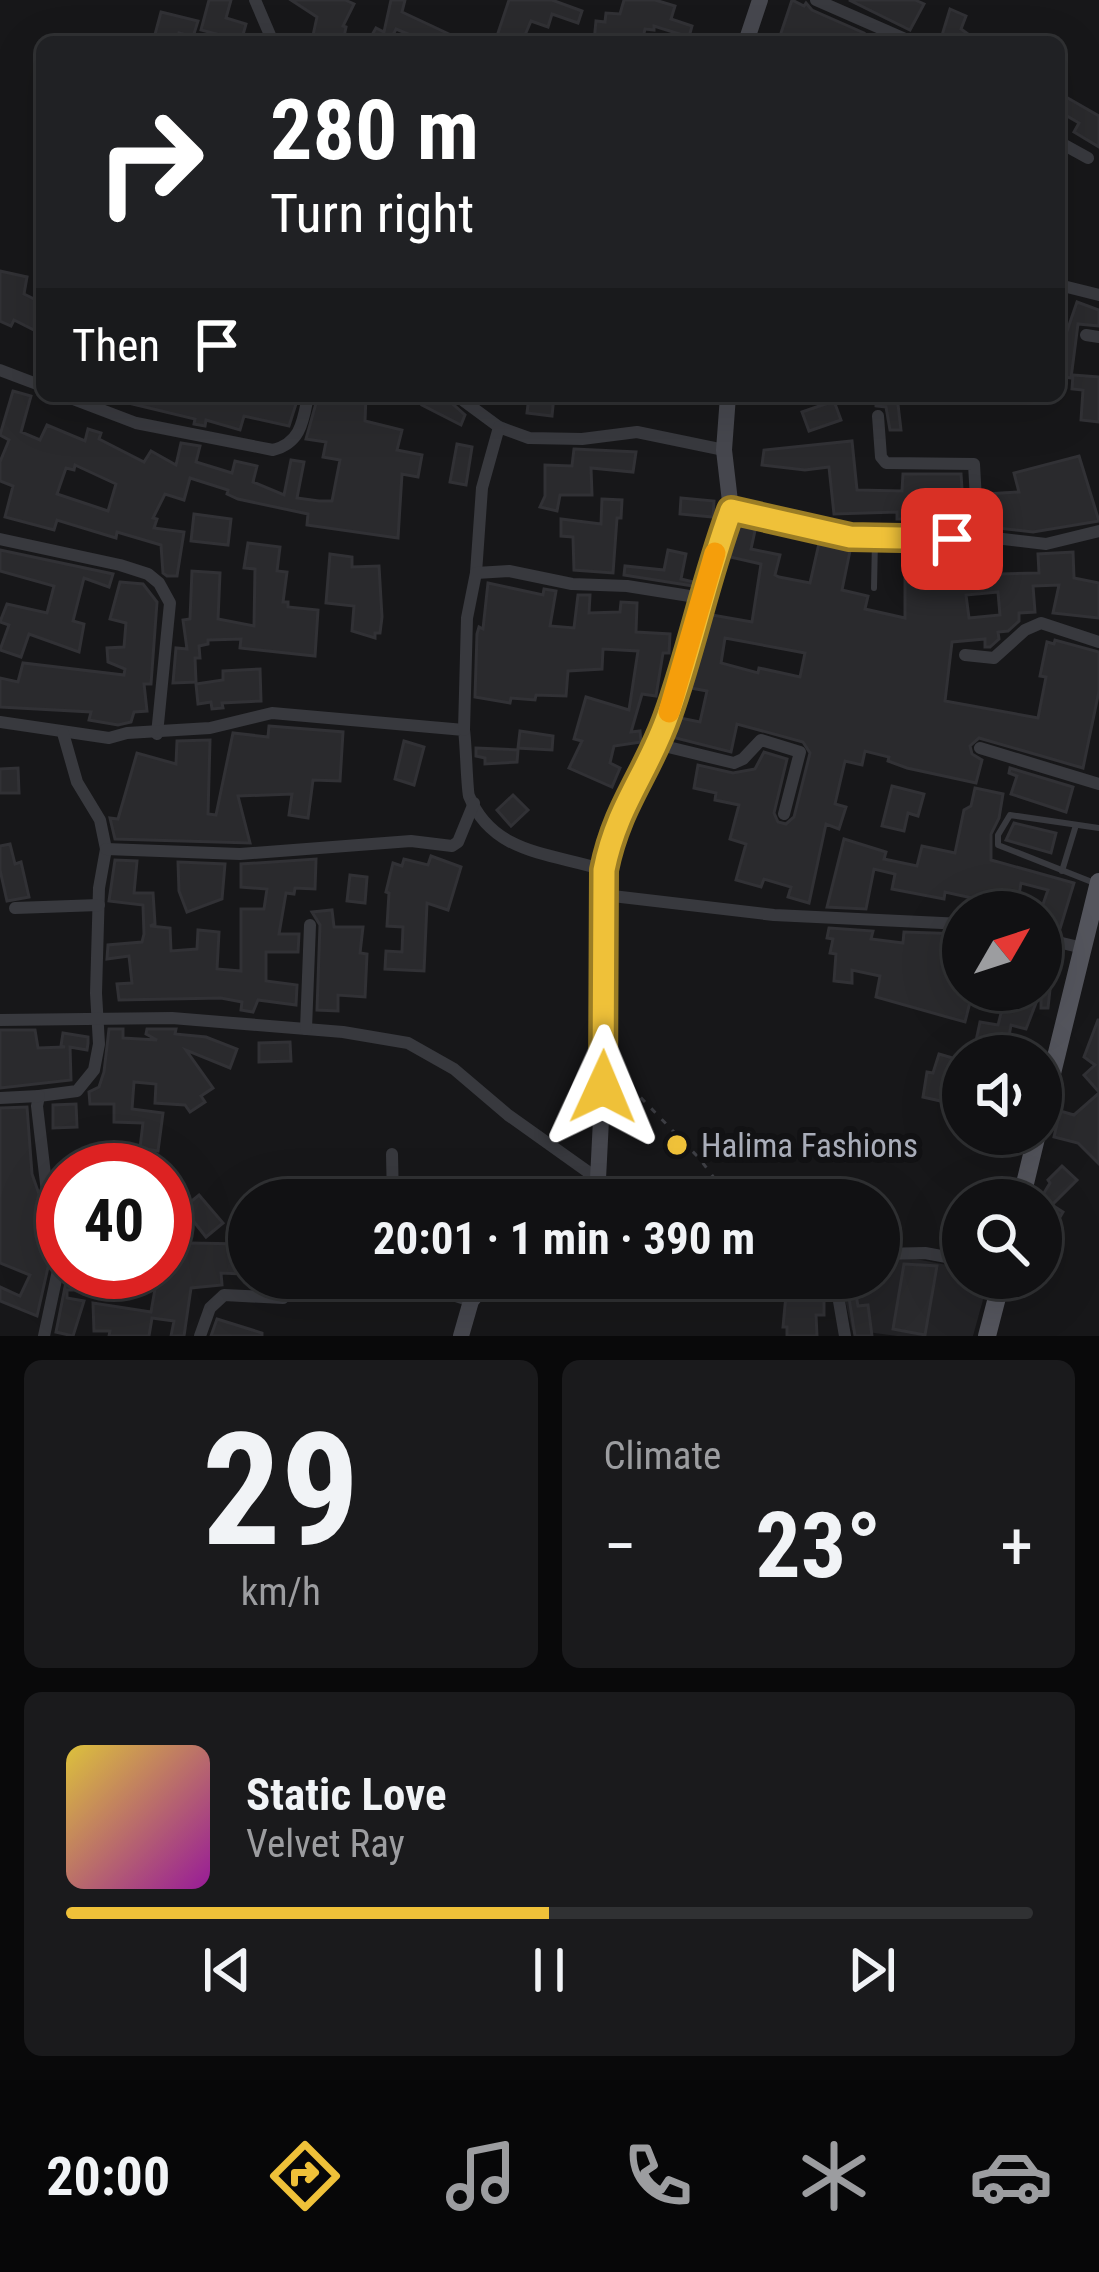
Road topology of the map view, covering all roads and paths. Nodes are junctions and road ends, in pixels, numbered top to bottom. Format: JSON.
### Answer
{"nodes":[{"id":1,"x":255,"y":0,"type":"edge"},
{"id":2,"x":760,"y":0,"type":"edge"},
{"id":3,"x":816,"y":0,"type":"edge"},
{"id":4,"x":270,"y":36,"type":"edge"},
{"id":5,"x":748,"y":36,"type":"edge"},
{"id":6,"x":898,"y":36,"type":"edge"},
{"id":7,"x":1065,"y":145,"type":"edge"},
{"id":8,"x":1088,"y":158,"type":"dead end"},
{"id":9,"x":1065,"y":286,"type":"edge"},
{"id":10,"x":1099,"y":295,"type":"edge"},
{"id":11,"x":0,"y":370,"type":"edge"},
{"id":12,"x":36,"y":384,"type":"edge"},
{"id":13,"x":81,"y":402,"type":"edge"},
{"id":14,"x":306,"y":402,"type":"edge"},
{"id":15,"x":465,"y":402,"type":"edge"},
{"id":16,"x":728,"y":402,"type":"edge"},
{"id":17,"x":878,"y":416,"type":"dead end"},
{"id":18,"x":499,"y":427,"type":"junction"},
{"id":19,"x":724,"y":450,"type":"junction"},
{"id":20,"x":731,"y":510,"type":"junction"},
{"id":21,"x":1099,"y":531,"type":"edge"},
{"id":22,"x":978,"y":536,"type":"junction"},
{"id":23,"x":0,"y":539,"type":"edge"},
{"id":24,"x":875,"y":540,"type":"junction"},
{"id":25,"x":476,"y":573,"type":"junction"},
{"id":26,"x":874,"y":588,"type":"dead end"},
{"id":27,"x":702,"y":598,"type":"junction"},
{"id":28,"x":1099,"y":642,"type":"edge"},
{"id":29,"x":964,"y":655,"type":"dead end"},
{"id":30,"x":0,"y":722,"type":"edge"},
{"id":31,"x":464,"y":730,"type":"junction"},
{"id":32,"x":63,"y":733,"type":"junction"},
{"id":33,"x":158,"y":734,"type":"junction"},
{"id":34,"x":656,"y":744,"type":"junction"},
{"id":35,"x":980,"y":748,"type":"dead end"},
{"id":36,"x":1099,"y":784,"type":"edge"},
{"id":37,"x":474,"y":803,"type":"junction"},
{"id":38,"x":784,"y":814,"type":"dead end"},
{"id":39,"x":1076,"y":825,"type":"junction"},
{"id":40,"x":1099,"y":828,"type":"edge"},
{"id":41,"x":106,"y":849,"type":"junction"},
{"id":42,"x":604,"y":870,"type":"junction"},
{"id":43,"x":1062,"y":871,"type":"junction"},
{"id":44,"x":1099,"y":883,"type":"edge"},
{"id":45,"x":604,"y":895,"type":"junction"},
{"id":46,"x":99,"y":905,"type":"junction"},
{"id":47,"x":15,"y":908,"type":"dead end"},
{"id":48,"x":942,"y":923,"type":"edge"},
{"id":49,"x":310,"y":926,"type":"dead end"},
{"id":50,"x":1062,"y":944,"type":"edge"},
{"id":51,"x":1083,"y":949,"type":"junction"},
{"id":52,"x":99,"y":1017,"type":"junction"},
{"id":53,"x":0,"y":1020,"type":"edge"},
{"id":54,"x":306,"y":1029,"type":"junction"},
{"id":55,"x":1062,"y":1035,"type":"edge"},
{"id":56,"x":604,"y":1060,"type":"junction"},
{"id":57,"x":39,"y":1096,"type":"junction"},
{"id":58,"x":0,"y":1098,"type":"edge"},
{"id":59,"x":40,"y":1143,"type":"edge"},
{"id":60,"x":392,"y":1154,"type":"dead end"},
{"id":61,"x":393,"y":1179,"type":"edge"},
{"id":62,"x":579,"y":1179,"type":"edge"},
{"id":63,"x":593,"y":1179,"type":"edge"},
{"id":64,"x":714,"y":1179,"type":"edge"},
{"id":65,"x":900,"y":1254,"type":"edge"},
{"id":66,"x":942,"y":1256,"type":"edge"},
{"id":67,"x":228,"y":1295,"type":"edge"},
{"id":68,"x":52,"y":1299,"type":"edge"},
{"id":69,"x":467,"y":1299,"type":"edge"},
{"id":70,"x":839,"y":1299,"type":"edge"},
{"id":71,"x":996,"y":1299,"type":"edge"},
{"id":72,"x":471,"y":1300,"type":"joint"},
{"id":73,"x":44,"y":1336,"type":"edge"},
{"id":74,"x":200,"y":1336,"type":"edge"},
{"id":75,"x":461,"y":1336,"type":"edge"},
{"id":76,"x":845,"y":1336,"type":"edge"},
{"id":77,"x":987,"y":1336,"type":"edge"}],
"edges":[{"from":1,"to":4,"type":"street"},
{"from":2,"to":5,"type":"street"},
{"from":3,"to":6,"type":"street"},
{"from":7,"to":8,"type":"street"},
{"from":9,"to":10,"type":"street"},
{"from":11,"to":12,"type":"street"},
{"from":13,"to":14,"type":"street"},
{"from":15,"to":18,"type":"street"},
{"from":16,"to":19,"type":"street"},
{"from":17,"to":22,"type":"street"},
{"from":18,"to":19,"type":"street"},
{"from":18,"to":25,"type":"street"},
{"from":19,"to":20,"type":"street"},
{"from":20,"to":24,"type":"street"},
{"from":20,"to":27,"type":"street"},
{"from":21,"to":22,"type":"street"},
{"from":22,"to":24,"type":"street"},
{"from":23,"to":33,"type":"street"},
{"from":24,"to":26,"type":"lane"},
{"from":25,"to":27,"type":"street"},
{"from":25,"to":31,"type":"street"},
{"from":27,"to":34,"type":"street"},
{"from":28,"to":29,"type":"street"},
{"from":30,"to":32,"type":"street"},
{"from":31,"to":33,"type":"street"},
{"from":31,"to":37,"type":"street"},
{"from":32,"to":33,"type":"street"},
{"from":32,"to":41,"type":"street"},
{"from":34,"to":38,"type":"street"},
{"from":34,"to":42,"type":"street"},
{"from":35,"to":36,"type":"street"},
{"from":37,"to":41,"type":"street"},
{"from":37,"to":42,"type":"street"},
{"from":39,"to":40,"type":"lane"},
{"from":39,"to":43,"type":"lane"},
{"from":39,"to":43,"type":"lane"},
{"from":41,"to":46,"type":"street"},
{"from":42,"to":45,"type":"street"},
{"from":43,"to":44,"type":"lane"},
{"from":44,"to":51,"type":"main road"},
{"from":45,"to":48,"type":"street"},
{"from":45,"to":56,"type":"street"},
{"from":46,"to":47,"type":"street"},
{"from":46,"to":52,"type":"street"},
{"from":49,"to":54,"type":"street"},
{"from":50,"to":51,"type":"street"},
{"from":51,"to":55,"type":"main road"},
{"from":52,"to":53,"type":"street"},
{"from":52,"to":54,"type":"street"},
{"from":52,"to":57,"type":"street"},
{"from":54,"to":62,"type":"street"},
{"from":56,"to":63,"type":"street"},
{"from":56,"to":64,"type":"path"},
{"from":57,"to":58,"type":"street"},
{"from":57,"to":59,"type":"street"},
{"from":60,"to":61,"type":"street"},
{"from":65,"to":66,"type":"street"},
{"from":67,"to":74,"type":"street"},
{"from":68,"to":73,"type":"street"},
{"from":69,"to":72,"type":"street"},
{"from":70,"to":76,"type":"street"},
{"from":71,"to":77,"type":"main road"},
{"from":72,"to":75,"type":"street"}]}
